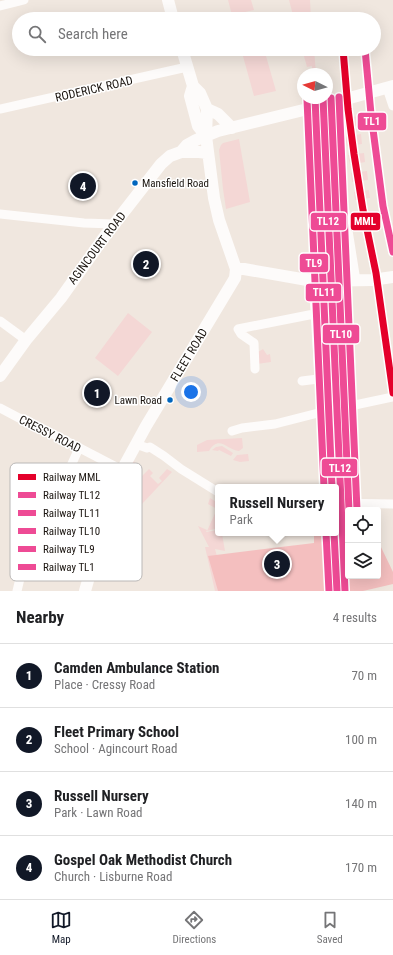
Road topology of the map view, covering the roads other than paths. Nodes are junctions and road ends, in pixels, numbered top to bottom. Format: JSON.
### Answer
{"nodes":[{"id":1,"x":24,"y":0,"type":"edge"},
{"id":2,"x":168,"y":0,"type":"edge"},
{"id":3,"x":0,"y":6,"type":"edge"},
{"id":4,"x":171,"y":12,"type":"edge"},
{"id":5,"x":184,"y":56,"type":"edge"},
{"id":6,"x":187,"y":67,"type":"junction"},
{"id":7,"x":193,"y":86,"type":"junction"},
{"id":8,"x":390,"y":87,"type":"edge"},
{"id":9,"x":393,"y":106,"type":"edge"},
{"id":10,"x":0,"y":109,"type":"edge"},
{"id":11,"x":207,"y":109,"type":"junction"},
{"id":12,"x":232,"y":128,"type":"junction"},
{"id":13,"x":206,"y":136,"type":"junction"},
{"id":14,"x":334,"y":142,"type":"dead end"},
{"id":15,"x":181,"y":152,"type":"junction"},
{"id":16,"x":208,"y":153,"type":"junction"},
{"id":17,"x":0,"y":214,"type":"edge"},
{"id":18,"x":114,"y":224,"type":"junction"},
{"id":19,"x":236,"y":269,"type":"junction"},
{"id":20,"x":393,"y":277,"type":"edge"},
{"id":21,"x":356,"y":280,"type":"junction"},
{"id":22,"x":313,"y":281,"type":"junction"},
{"id":23,"x":314,"y":314,"type":"junction"},
{"id":24,"x":0,"y":321,"type":"edge"},
{"id":25,"x":26,"y":340,"type":"junction"},
{"id":26,"x":256,"y":369,"type":"dead end"},
{"id":27,"x":0,"y":376,"type":"edge"},
{"id":28,"x":318,"y":379,"type":"junction"},
{"id":29,"x":302,"y":381,"type":"dead end"},
{"id":30,"x":393,"y":397,"type":"edge"},
{"id":31,"x":0,"y":408,"type":"edge"},
{"id":32,"x":322,"y":412,"type":"junction"},
{"id":33,"x":232,"y":431,"type":"dead end"},
{"id":34,"x":138,"y":440,"type":"junction"},
{"id":35,"x":79,"y":448,"type":"junction"},
{"id":36,"x":72,"y":463,"type":"edge"},
{"id":37,"x":108,"y":463,"type":"edge"},
{"id":38,"x":126,"y":463,"type":"edge"},
{"id":39,"x":326,"y":484,"type":"edge"},
{"id":40,"x":215,"y":490,"type":"edge"},
{"id":41,"x":339,"y":503,"type":"edge"},
{"id":42,"x":393,"y":504,"type":"edge"},
{"id":43,"x":19,"y":581,"type":"edge"},
{"id":44,"x":88,"y":581,"type":"edge"},
{"id":45,"x":17,"y":591,"type":"edge"},
{"id":46,"x":85,"y":591,"type":"edge"}],
"edges":[{"from":1,"to":3,"type":"street"},
{"from":2,"to":4,"type":"main road"},
{"from":5,"to":6,"type":"main road"},
{"from":6,"to":7,"type":"main road"},
{"from":6,"to":10,"type":"street","name":"RODERICK ROAD"},
{"from":7,"to":11,"type":"main road"},
{"from":7,"to":13,"type":"main road"},
{"from":8,"to":9,"type":"street"},
{"from":8,"to":12,"type":"main road","name":"AGINCOURT ROAD"},
{"from":11,"to":12,"type":"main road"},
{"from":11,"to":13,"type":"main road"},
{"from":12,"to":13,"type":"main road","name":"AGINCOURT ROAD"},
{"from":13,"to":15,"type":"main road","name":"AGINCOURT ROAD"},
{"from":13,"to":16,"type":"main road"},
{"from":14,"to":21,"type":"street"},
{"from":15,"to":16,"type":"main road"},
{"from":15,"to":18,"type":"main road","name":"AGINCOURT ROAD"},
{"from":16,"to":19,"type":"main road"},
{"from":17,"to":18,"type":"street"},
{"from":18,"to":25,"type":"main road","name":"AGINCOURT ROAD"},
{"from":19,"to":22,"type":"main road"},
{"from":19,"to":34,"type":"main road","name":"FLEET ROAD"},
{"from":20,"to":21,"type":"main road"},
{"from":21,"to":22,"type":"main road"},
{"from":22,"to":23,"type":"street"},
{"from":23,"to":26,"type":"street"},
{"from":23,"to":28,"type":"street"},
{"from":24,"to":25,"type":"street"},
{"from":25,"to":27,"type":"main road","name":"AGINCOURT ROAD"},
{"from":28,"to":29,"type":"street"},
{"from":28,"to":32,"type":"street"},
{"from":30,"to":32,"type":"street"},
{"from":31,"to":35,"type":"street","name":"CRESSY ROAD"},
{"from":32,"to":33,"type":"street"},
{"from":32,"to":39,"type":"street"},
{"from":34,"to":38,"type":"main road","name":"FLEET ROAD"},
{"from":34,"to":40,"type":"street"},
{"from":35,"to":36,"type":"street"},
{"from":35,"to":37,"type":"street","name":"CRESSY ROAD"},
{"from":41,"to":42,"type":"street"},
{"from":43,"to":45,"type":"street"},
{"from":44,"to":46,"type":"main road","name":"FLEET ROAD"}]}
